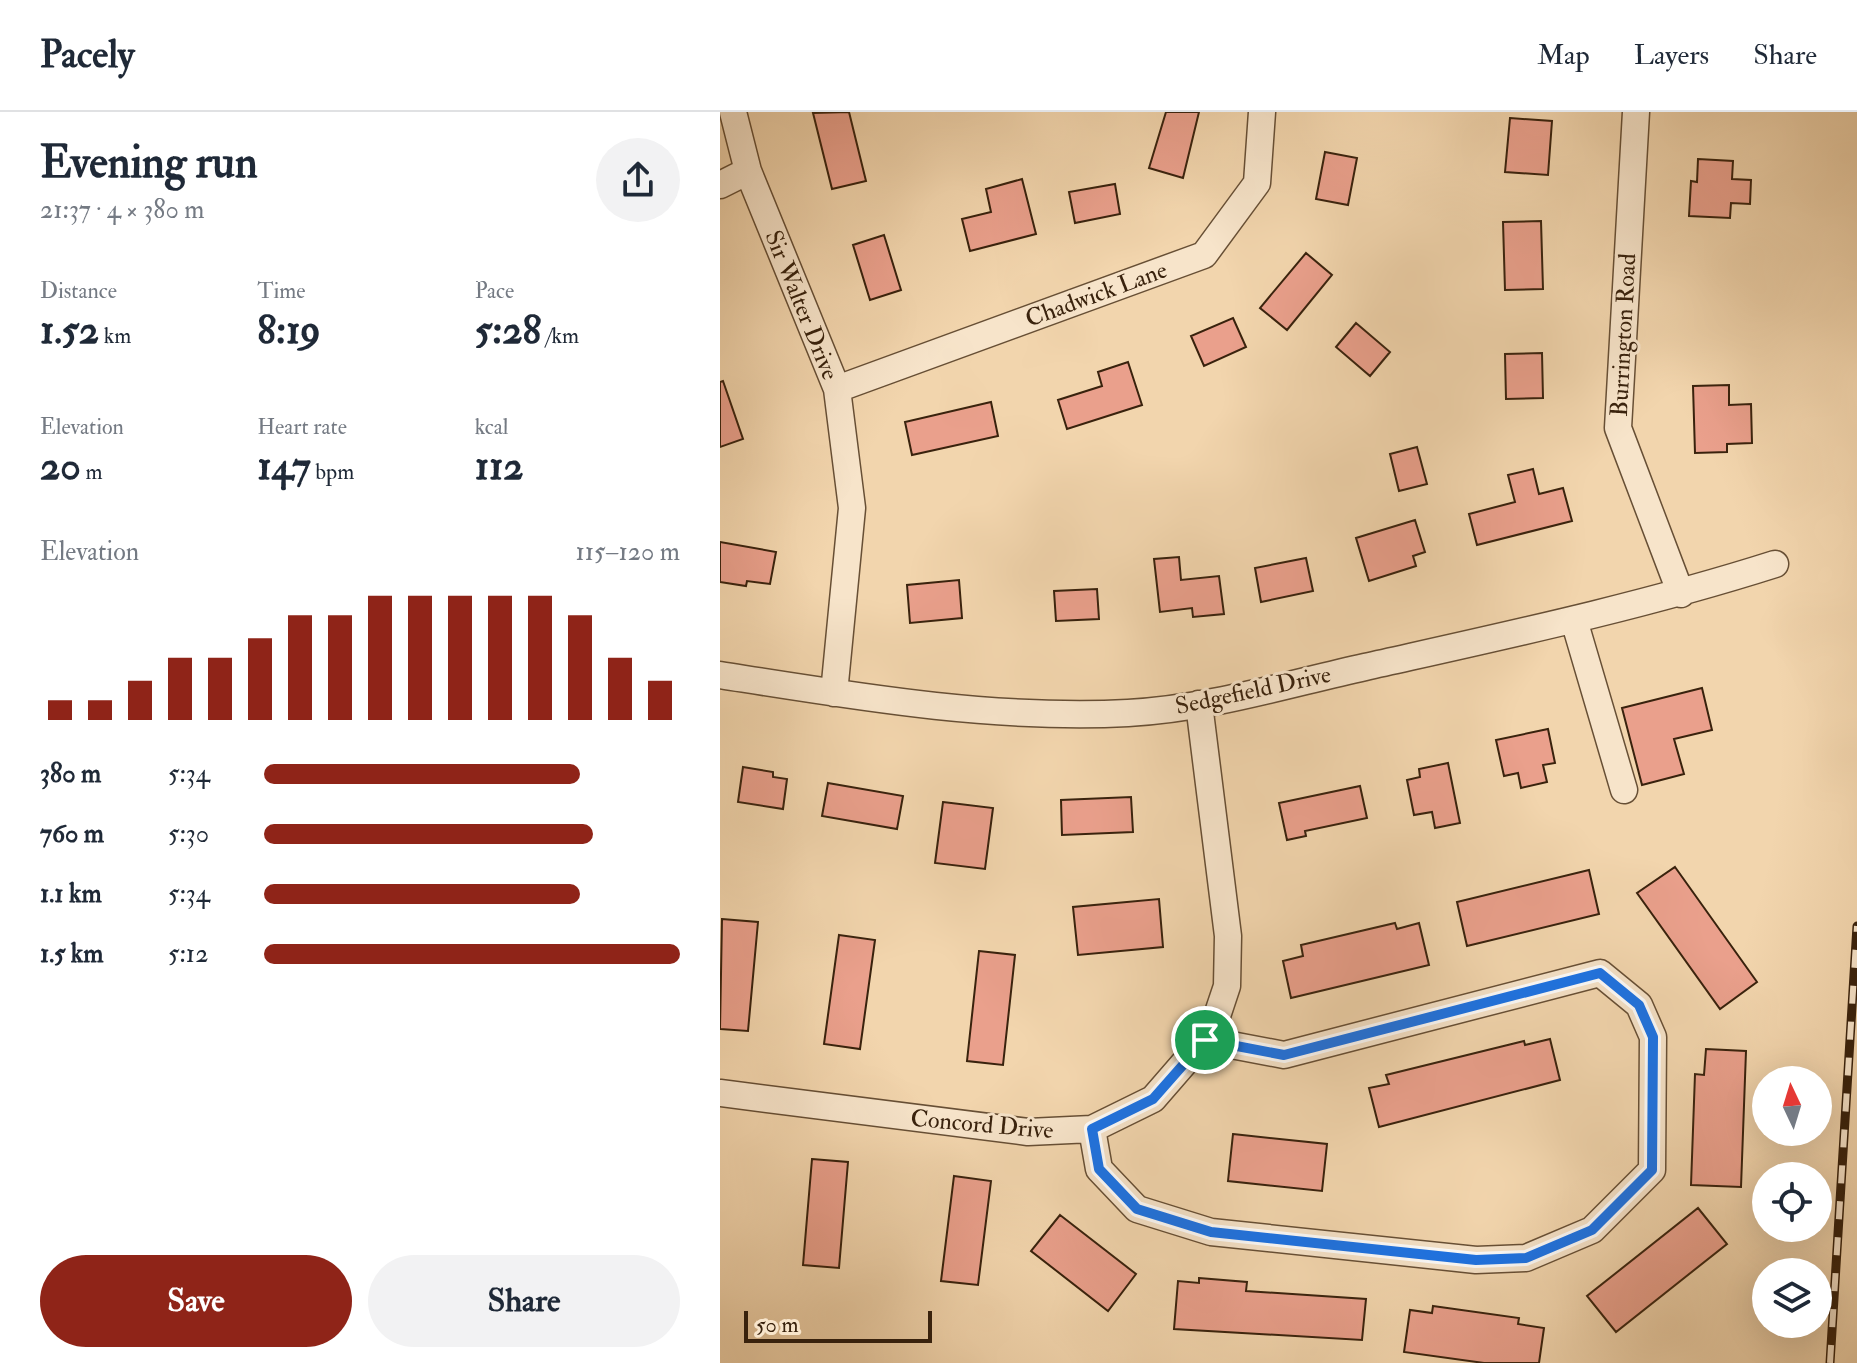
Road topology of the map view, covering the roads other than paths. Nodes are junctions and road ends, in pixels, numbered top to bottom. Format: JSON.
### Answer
{"nodes":[{"id":1,"x":733,"y":112,"type":"edge"},
{"id":2,"x":1262,"y":112,"type":"edge"},
{"id":3,"x":1636,"y":112,"type":"edge"},
{"id":4,"x":748,"y":171,"type":"junction"},
{"id":5,"x":720,"y":185,"type":"edge"},
{"id":6,"x":837,"y":389,"type":"junction"},
{"id":7,"x":1775,"y":564,"type":"dead end"},
{"id":8,"x":1681,"y":594,"type":"junction"},
{"id":9,"x":1574,"y":620,"type":"junction"},
{"id":10,"x":720,"y":675,"type":"edge"},
{"id":11,"x":834,"y":693,"type":"junction"},
{"id":12,"x":1199,"y":704,"type":"junction"},
{"id":13,"x":1624,"y":790,"type":"dead end"},
{"id":14,"x":1205,"y":1040,"type":"junction"},
{"id":15,"x":720,"y":1093,"type":"edge"},
{"id":16,"x":1092,"y":1129,"type":"junction"}],
"edges":[{"from":1,"to":4,"type":"street","name":"Sir Walter Drive"},
{"from":2,"to":6,"type":"street","name":"Chadwick Lane"},
{"from":3,"to":8,"type":"street","name":"Burrington Road"},
{"from":4,"to":5,"type":"street"},
{"from":4,"to":6,"type":"street","name":"Sir Walter Drive"},
{"from":6,"to":11,"type":"street","name":"Sir Walter Drive"},
{"from":7,"to":8,"type":"street","name":"Sedgefield Drive"},
{"from":8,"to":9,"type":"street","name":"Sedgefield Drive"},
{"from":9,"to":12,"type":"street","name":"Sedgefield Drive"},
{"from":9,"to":13,"type":"street"},
{"from":10,"to":11,"type":"street","name":"Sedgefield Drive"},
{"from":11,"to":12,"type":"street","name":"Sedgefield Drive"},
{"from":12,"to":14,"type":"street","name":"Concord Drive"},
{"from":14,"to":16,"type":"street","name":"Concord Drive"},
{"from":14,"to":16,"type":"street"},
{"from":15,"to":16,"type":"street","name":"Concord Drive"}]}
